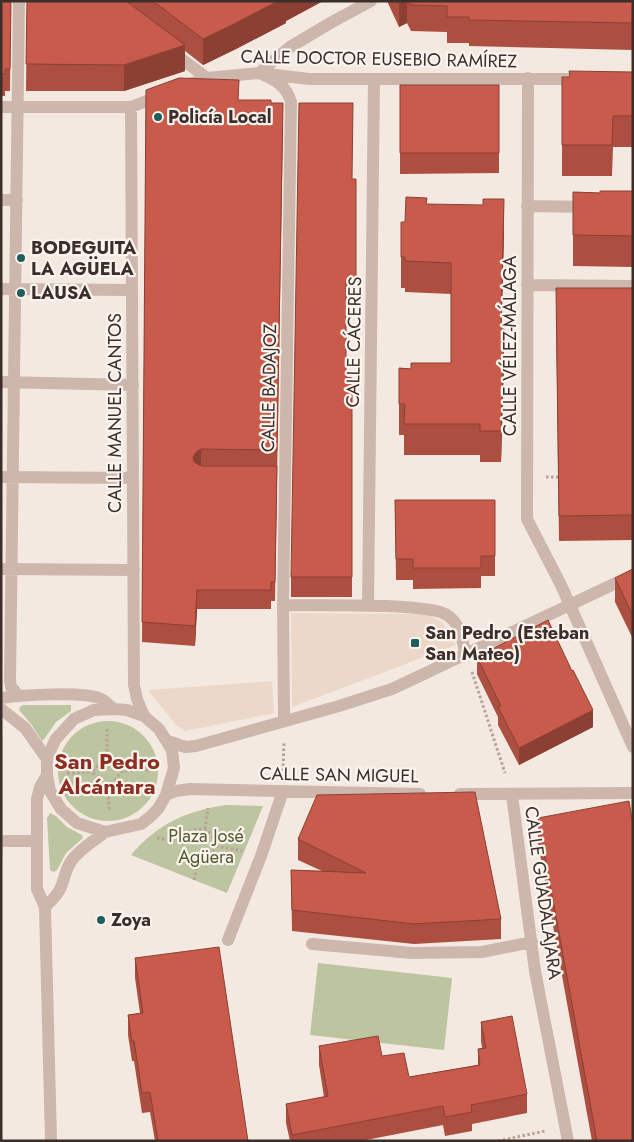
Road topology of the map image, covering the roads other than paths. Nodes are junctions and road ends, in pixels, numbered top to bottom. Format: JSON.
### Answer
{"nodes":[{"id":1,"x":19,"y":1,"type":"edge"},
{"id":2,"x":371,"y":1,"type":"edge"},
{"id":3,"x":160,"y":42,"type":"edge"},
{"id":4,"x":259,"y":73,"type":"junction"},
{"id":5,"x":207,"y":78,"type":"junction"},
{"id":6,"x":528,"y":78,"type":"junction"},
{"id":7,"x":374,"y":79,"type":"junction"},
{"id":8,"x":595,"y":79,"type":"edge"},
{"id":9,"x":131,"y":107,"type":"junction"},
{"id":10,"x":1,"y":108,"type":"edge"},
{"id":11,"x":19,"y":108,"type":"junction"},
{"id":12,"x":1,"y":200,"type":"edge"},
{"id":13,"x":17,"y":200,"type":"junction"},
{"id":14,"x":527,"y":206,"type":"junction"},
{"id":15,"x":604,"y":207,"type":"edge"},
{"id":16,"x":527,"y":285,"type":"junction"},
{"id":17,"x":633,"y":286,"type":"edge"},
{"id":18,"x":1,"y":289,"type":"edge"},
{"id":19,"x":16,"y":289,"type":"junction"},
{"id":20,"x":132,"y":290,"type":"junction"},
{"id":21,"x":1,"y":382,"type":"edge"},
{"id":22,"x":14,"y":382,"type":"junction"},
{"id":23,"x":133,"y":385,"type":"junction"},
{"id":24,"x":7,"y":477,"type":"edge"},
{"id":25,"x":133,"y":478,"type":"junction"},
{"id":26,"x":7,"y":569,"type":"edge"},
{"id":27,"x":134,"y":570,"type":"junction"},
{"id":28,"x":633,"y":575,"type":"edge"},
{"id":29,"x":569,"y":604,"type":"junction"},
{"id":30,"x":283,"y":605,"type":"junction"},
{"id":31,"x":368,"y":606,"type":"junction"},
{"id":32,"x":466,"y":655,"type":"junction"},
{"id":33,"x":19,"y":696,"type":"junction"},
{"id":34,"x":1,"y":698,"type":"edge"},
{"id":35,"x":1,"y":709,"type":"edge"},
{"id":36,"x":114,"y":709,"type":"junction"},
{"id":37,"x":144,"y":716,"type":"junction"},
{"id":38,"x":284,"y":720,"type":"junction"},
{"id":39,"x":168,"y":741,"type":"junction"},
{"id":40,"x":633,"y":747,"type":"edge"},
{"id":41,"x":48,"y":759,"type":"junction"},
{"id":42,"x":47,"y":775,"type":"junction"},
{"id":43,"x":283,"y":791,"type":"junction"},
{"id":44,"x":633,"y":793,"type":"edge"},
{"id":45,"x":432,"y":794,"type":"edge"},
{"id":46,"x":452,"y":794,"type":"edge"},
{"id":47,"x":166,"y":795,"type":"junction"},
{"id":48,"x":512,"y":795,"type":"junction"},
{"id":49,"x":105,"y":832,"type":"junction"},
{"id":50,"x":1,"y":841,"type":"edge"},
{"id":51,"x":37,"y":841,"type":"junction"},
{"id":52,"x":45,"y":907,"type":"junction"},
{"id":53,"x":228,"y":940,"type":"dead end"},
{"id":54,"x":532,"y":942,"type":"junction"},
{"id":55,"x":312,"y":944,"type":"dead end"},
{"id":56,"x":51,"y":1141,"type":"edge"},
{"id":57,"x":568,"y":1141,"type":"edge"}],
"edges":[{"from":1,"to":11,"type":"street"},
{"from":2,"to":4,"type":"street"},
{"from":3,"to":5,"type":"street"},
{"from":4,"to":5,"type":"street","name":"CALLE DOCTOR EUSEBIO RAMÍREZ"},
{"from":4,"to":7,"type":"street","name":"CALLE DOCTOR EUSEBIO RAMÍREZ"},
{"from":4,"to":30,"type":"street","name":"CALLE BADAJOZ"},
{"from":5,"to":9,"type":"street","name":"CALLE DOCTOR EUSEBIO RAMÍREZ"},
{"from":6,"to":7,"type":"street","name":"CALLE DOCTOR EUSEBIO RAMÍREZ"},
{"from":6,"to":8,"type":"street","name":"CALLE DOCTOR EUSEBIO RAMÍREZ"},
{"from":6,"to":14,"type":"street","name":"CALLE VÉLEZ-MÁLAGA"},
{"from":7,"to":31,"type":"street","name":"CALLE CÁCERES"},
{"from":9,"to":11,"type":"street"},
{"from":9,"to":20,"type":"street","name":"CALLE MANUEL CANTOS"},
{"from":10,"to":11,"type":"street"},
{"from":11,"to":13,"type":"street"},
{"from":12,"to":13,"type":"street"},
{"from":13,"to":19,"type":"street"},
{"from":14,"to":15,"type":"street"},
{"from":14,"to":16,"type":"street","name":"CALLE VÉLEZ-MÁLAGA"},
{"from":16,"to":17,"type":"street"},
{"from":16,"to":29,"type":"street","name":"CALLE VÉLEZ-MÁLAGA"},
{"from":18,"to":19,"type":"street"},
{"from":19,"to":20,"type":"street"},
{"from":19,"to":22,"type":"street"},
{"from":20,"to":23,"type":"street","name":"CALLE MANUEL CANTOS"},
{"from":21,"to":22,"type":"street"},
{"from":22,"to":23,"type":"street"},
{"from":22,"to":24,"type":"street"},
{"from":23,"to":25,"type":"street","name":"CALLE MANUEL CANTOS"},
{"from":24,"to":25,"type":"street"},
{"from":24,"to":26,"type":"street"},
{"from":25,"to":27,"type":"street","name":"CALLE MANUEL CANTOS"},
{"from":26,"to":27,"type":"street"},
{"from":26,"to":33,"type":"street"},
{"from":27,"to":37,"type":"street","name":"CALLE MANUEL CANTOS"},
{"from":28,"to":29,"type":"street"},
{"from":29,"to":32,"type":"street"},
{"from":29,"to":40,"type":"street","name":"CALLE VÉLEZ-MÁLAGA"},
{"from":30,"to":31,"type":"street"},
{"from":30,"to":38,"type":"street","name":"CALLE BADAJOZ"},
{"from":31,"to":32,"type":"street"},
{"from":32,"to":38,"type":"street"},
{"from":33,"to":34,"type":"street"},
{"from":33,"to":36,"type":"street"},
{"from":35,"to":41,"type":"street"},
{"from":36,"to":37,"type":"street"},
{"from":36,"to":41,"type":"street"},
{"from":37,"to":39,"type":"street"},
{"from":38,"to":39,"type":"street"},
{"from":39,"to":47,"type":"street"},
{"from":41,"to":42,"type":"street"},
{"from":42,"to":49,"type":"street"},
{"from":42,"to":51,"type":"street"},
{"from":43,"to":45,"type":"street","name":"CALLE SAN MIGUEL"},
{"from":43,"to":47,"type":"street","name":"CALLE SAN MIGUEL"},
{"from":43,"to":53,"type":"street"},
{"from":44,"to":48,"type":"street"},
{"from":46,"to":48,"type":"street"},
{"from":47,"to":49,"type":"street"},
{"from":48,"to":54,"type":"street","name":"CALLE GUADALAJARA"},
{"from":49,"to":52,"type":"street"},
{"from":50,"to":51,"type":"street"},
{"from":51,"to":52,"type":"street"},
{"from":52,"to":56,"type":"street"},
{"from":54,"to":55,"type":"street"},
{"from":54,"to":57,"type":"street","name":"CALLE GUADALAJARA"}]}
